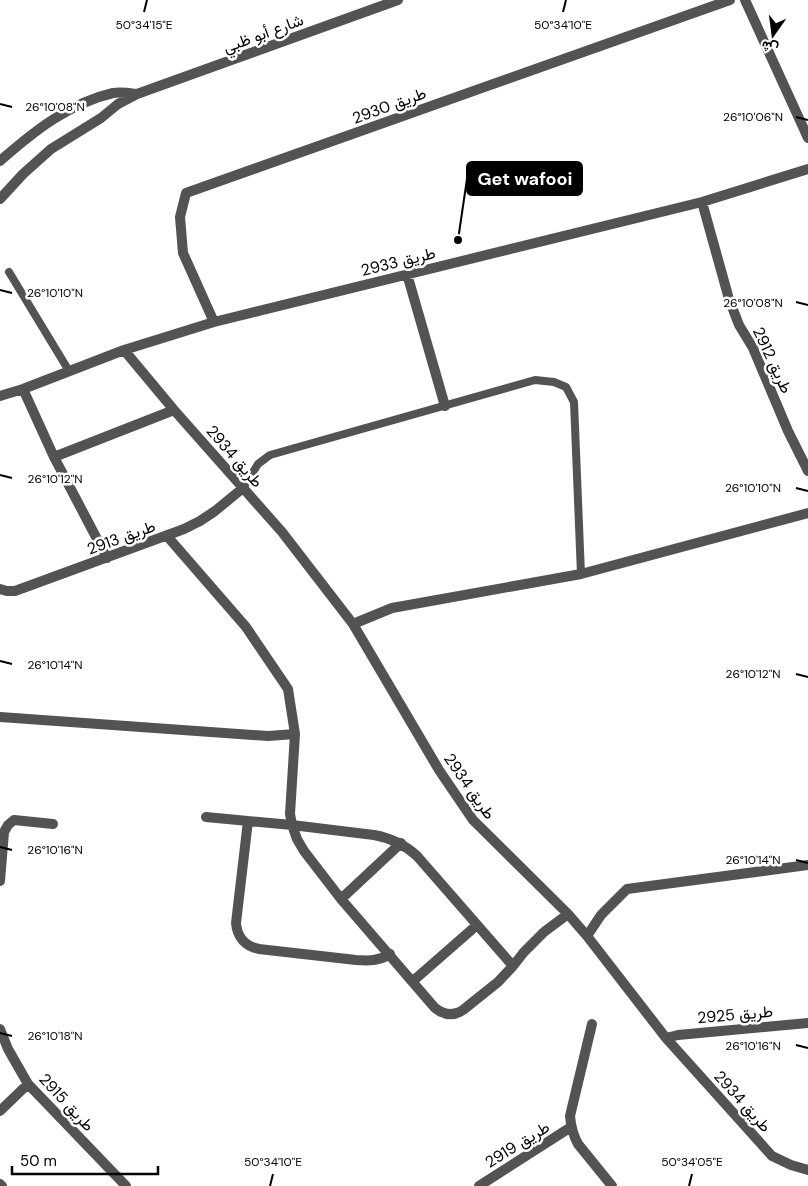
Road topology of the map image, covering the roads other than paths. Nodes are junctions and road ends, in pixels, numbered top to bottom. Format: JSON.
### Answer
{"nodes":[{"id":1,"x":398,"y":0,"type":"edge"},
{"id":2,"x":730,"y":0,"type":"edge"},
{"id":3,"x":745,"y":0,"type":"edge"},
{"id":4,"x":137,"y":94,"type":"junction"},
{"id":5,"x":808,"y":138,"type":"edge"},
{"id":6,"x":0,"y":161,"type":"edge"},
{"id":7,"x":808,"y":169,"type":"edge"},
{"id":8,"x":1,"y":195,"type":"edge"},
{"id":9,"x":702,"y":202,"type":"junction"},
{"id":10,"x":9,"y":272,"type":"dead end"},
{"id":11,"x":407,"y":274,"type":"junction"},
{"id":12,"x":214,"y":322,"type":"junction"},
{"id":13,"x":124,"y":350,"type":"junction"},
{"id":14,"x":69,"y":371,"type":"junction"},
{"id":15,"x":23,"y":389,"type":"junction"},
{"id":16,"x":0,"y":396,"type":"edge"},
{"id":17,"x":445,"y":406,"type":"junction"},
{"id":18,"x":174,"y":410,"type":"junction"},
{"id":19,"x":54,"y":457,"type":"junction"},
{"id":20,"x":808,"y":471,"type":"edge"},
{"id":21,"x":243,"y":488,"type":"junction"},
{"id":22,"x":808,"y":513,"type":"edge"},
{"id":23,"x":167,"y":536,"type":"junction"},
{"id":24,"x":107,"y":558,"type":"junction"},
{"id":25,"x":581,"y":574,"type":"junction"},
{"id":26,"x":0,"y":589,"type":"edge"},
{"id":27,"x":353,"y":624,"type":"junction"},
{"id":28,"x":0,"y":717,"type":"edge"},
{"id":29,"x":296,"y":734,"type":"junction"},
{"id":30,"x":206,"y":817,"type":"dead end"},
{"id":31,"x":248,"y":821,"type":"junction"},
{"id":32,"x":54,"y":824,"type":"dead end"},
{"id":33,"x":292,"y":825,"type":"junction"},
{"id":34,"x":401,"y":843,"type":"junction"},
{"id":35,"x":808,"y":865,"type":"edge"},
{"id":36,"x":0,"y":881,"type":"edge"},
{"id":37,"x":341,"y":899,"type":"junction"},
{"id":38,"x":568,"y":914,"type":"junction"},
{"id":39,"x":477,"y":924,"type":"junction"},
{"id":40,"x":587,"y":936,"type":"junction"},
{"id":41,"x":390,"y":954,"type":"junction"},
{"id":42,"x":513,"y":966,"type":"junction"},
{"id":43,"x":413,"y":981,"type":"junction"},
{"id":44,"x":808,"y":1023,"type":"edge"},
{"id":45,"x":592,"y":1024,"type":"dead end"},
{"id":46,"x":0,"y":1029,"type":"edge"},
{"id":47,"x":666,"y":1038,"type":"junction"},
{"id":48,"x":28,"y":1084,"type":"junction"},
{"id":49,"x":0,"y":1111,"type":"edge"},
{"id":50,"x":571,"y":1127,"type":"junction"},
{"id":51,"x":808,"y":1170,"type":"edge"},
{"id":52,"x":126,"y":1186,"type":"edge"},
{"id":53,"x":479,"y":1186,"type":"edge"},
{"id":54,"x":612,"y":1186,"type":"edge"}],
"edges":[{"from":1,"to":4,"type":"street","name":"شارع أبو ظبي"},
{"from":2,"to":12,"type":"street","name":"طريق 2930"},
{"from":3,"to":5,"type":"street"},
{"from":4,"to":6,"type":"street","name":"شارع أبو ظبي"},
{"from":4,"to":8,"type":"street","name":"شارع أبو ظبي"},
{"from":7,"to":9,"type":"street","name":"طريق 2933"},
{"from":9,"to":11,"type":"street","name":"طريق 2933"},
{"from":9,"to":20,"type":"street","name":"طريق 2912"},
{"from":10,"to":14,"type":"lane"},
{"from":11,"to":12,"type":"street","name":"طريق 2933"},
{"from":11,"to":17,"type":"street"},
{"from":12,"to":13,"type":"street","name":"طريق 2933"},
{"from":13,"to":14,"type":"street","name":"طريق 2933"},
{"from":13,"to":18,"type":"street","name":"طريق 2934"},
{"from":14,"to":15,"type":"street","name":"طريق 2933"},
{"from":15,"to":16,"type":"street","name":"طريق 2933"},
{"from":15,"to":19,"type":"street"},
{"from":17,"to":21,"type":"lane"},
{"from":17,"to":25,"type":"lane"},
{"from":18,"to":19,"type":"street"},
{"from":18,"to":21,"type":"street","name":"طريق 2934"},
{"from":19,"to":24,"type":"street"},
{"from":21,"to":23,"type":"street","name":"طريق 2913"},
{"from":21,"to":27,"type":"street","name":"طريق 2934"},
{"from":22,"to":25,"type":"street"},
{"from":23,"to":24,"type":"street","name":"طريق 2913"},
{"from":23,"to":29,"type":"street"},
{"from":24,"to":26,"type":"street","name":"طريق 2913"},
{"from":25,"to":27,"type":"street"},
{"from":27,"to":38,"type":"street","name":"طريق 2934"},
{"from":28,"to":29,"type":"street"},
{"from":29,"to":33,"type":"street"},
{"from":30,"to":31,"type":"street"},
{"from":31,"to":33,"type":"street"},
{"from":31,"to":41,"type":"street"},
{"from":32,"to":36,"type":"street"},
{"from":33,"to":34,"type":"street"},
{"from":33,"to":37,"type":"street"},
{"from":34,"to":37,"type":"street"},
{"from":34,"to":39,"type":"street"},
{"from":35,"to":40,"type":"street"},
{"from":37,"to":41,"type":"street"},
{"from":38,"to":40,"type":"street","name":"طريق 2934"},
{"from":38,"to":42,"type":"street"},
{"from":39,"to":42,"type":"street"},
{"from":39,"to":43,"type":"street"},
{"from":40,"to":47,"type":"street","name":"طريق 2934"},
{"from":41,"to":43,"type":"street"},
{"from":42,"to":43,"type":"street"},
{"from":44,"to":47,"type":"street","name":"طريق 2925"},
{"from":45,"to":50,"type":"street","name":"طريق 2919"},
{"from":46,"to":48,"type":"street","name":"طريق 2915"},
{"from":47,"to":51,"type":"street","name":"طريق 2934"},
{"from":48,"to":49,"type":"street"},
{"from":48,"to":52,"type":"street","name":"طريق 2915"},
{"from":50,"to":53,"type":"street","name":"طريق 2919"},
{"from":50,"to":54,"type":"street","name":"طريق 2919"}]}
